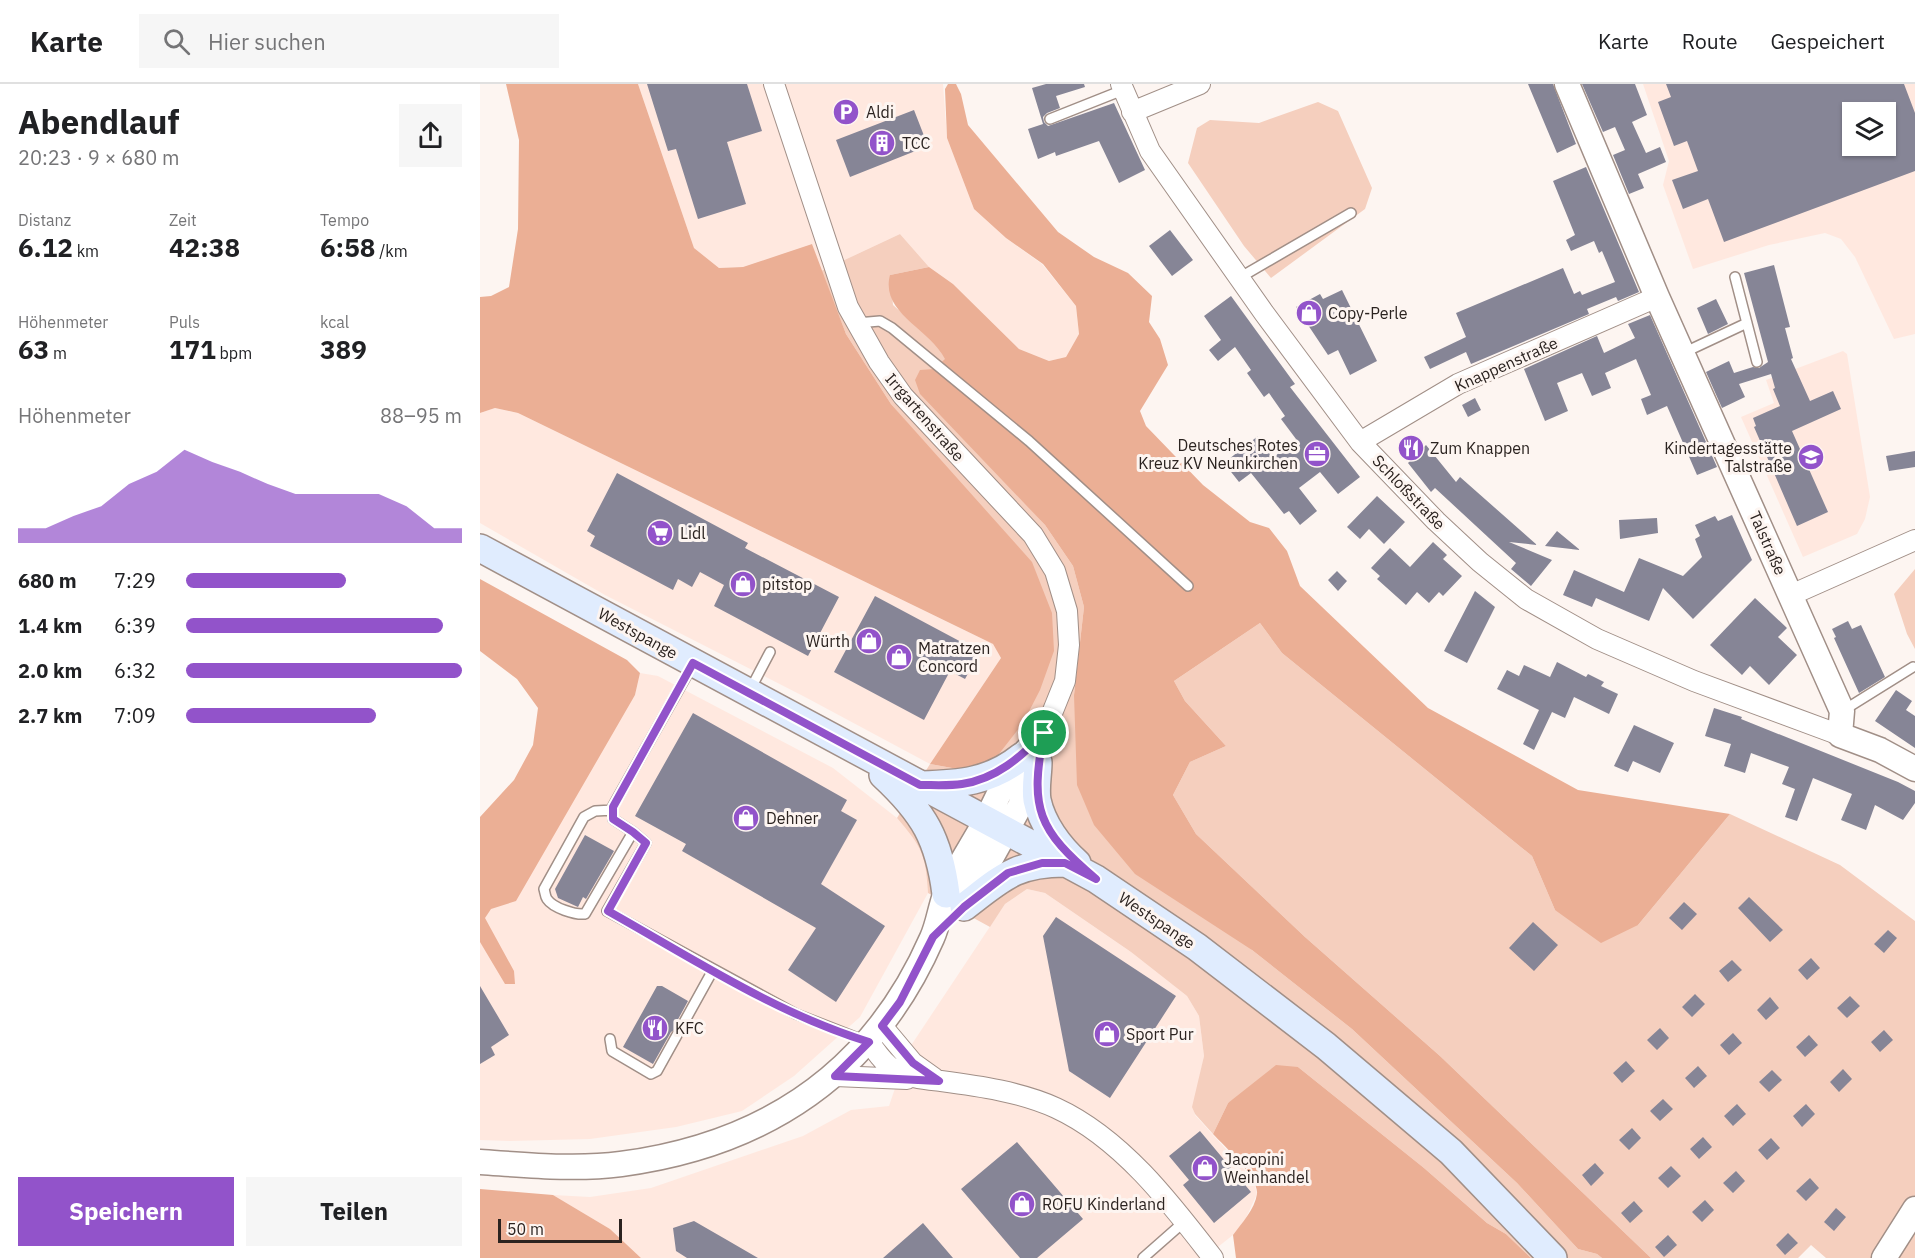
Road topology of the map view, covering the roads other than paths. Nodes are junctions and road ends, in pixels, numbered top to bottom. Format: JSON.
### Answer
{"nodes":[{"id":1,"x":774,"y":84,"type":"edge"},
{"id":2,"x":1200,"y":84,"type":"edge"},
{"id":3,"x":1567,"y":84,"type":"edge"},
{"id":4,"x":1121,"y":87,"type":"edge"},
{"id":5,"x":1132,"y":112,"type":"junction"},
{"id":6,"x":1050,"y":119,"type":"dead end"},
{"id":7,"x":1351,"y":213,"type":"dead end"},
{"id":8,"x":1735,"y":277,"type":"dead end"},
{"id":9,"x":1239,"y":278,"type":"junction"},
{"id":10,"x":1657,"y":297,"type":"junction"},
{"id":11,"x":856,"y":323,"type":"junction"},
{"id":12,"x":1747,"y":323,"type":"junction"},
{"id":13,"x":1683,"y":353,"type":"junction"},
{"id":14,"x":1757,"y":362,"type":"dead end"},
{"id":15,"x":1360,"y":442,"type":"junction"},
{"id":16,"x":1915,"y":540,"type":"edge"},
{"id":17,"x":480,"y":548,"type":"edge"},
{"id":18,"x":1188,"y":586,"type":"dead end"},
{"id":19,"x":1791,"y":595,"type":"junction"},
{"id":20,"x":770,"y":652,"type":"dead end"},
{"id":21,"x":693,"y":663,"type":"junction"},
{"id":22,"x":1913,"y":667,"type":"dead end"},
{"id":23,"x":749,"y":693,"type":"junction"},
{"id":24,"x":1842,"y":711,"type":"junction"},
{"id":25,"x":1044,"y":733,"type":"joint"},
{"id":26,"x":1840,"y":735,"type":"junction"},
{"id":27,"x":861,"y":754,"type":"junction"},
{"id":28,"x":1030,"y":760,"type":"junction"},
{"id":29,"x":1915,"y":769,"type":"edge"},
{"id":30,"x":920,"y":785,"type":"junction"},
{"id":31,"x":613,"y":810,"type":"junction"},
{"id":32,"x":996,"y":826,"type":"junction"},
{"id":33,"x":633,"y":832,"type":"junction"},
{"id":34,"x":1065,"y":863,"type":"junction"},
{"id":35,"x":1096,"y":879,"type":"junction"},
{"id":36,"x":955,"y":901,"type":"junction"},
{"id":37,"x":713,"y":970,"type":"junction"},
{"id":38,"x":682,"y":1026,"type":"dead end"},
{"id":39,"x":875,"y":1034,"type":"junction"},
{"id":40,"x":677,"y":1035,"type":"dead end"},
{"id":41,"x":610,"y":1039,"type":"dead end"},
{"id":42,"x":835,"y":1076,"type":"junction"},
{"id":43,"x":919,"y":1080,"type":"junction"},
{"id":44,"x":939,"y":1081,"type":"junction"},
{"id":45,"x":480,"y":1162,"type":"edge"},
{"id":46,"x":1915,"y":1209,"type":"edge"},
{"id":47,"x":1185,"y":1221,"type":"junction"},
{"id":48,"x":1143,"y":1258,"type":"edge"},
{"id":49,"x":1213,"y":1258,"type":"edge"},
{"id":50,"x":1553,"y":1258,"type":"edge"},
{"id":51,"x":1884,"y":1258,"type":"edge"}],
"edges":[{"from":1,"to":11,"type":"street","name":"Irrgartenstraße"},
{"from":2,"to":5,"type":"street"},
{"from":3,"to":10,"type":"street","name":"Talstraße"},
{"from":4,"to":5,"type":"street","name":"Schloßstraße"},
{"from":4,"to":6,"type":"lane"},
{"from":5,"to":9,"type":"street","name":"Schloßstraße"},
{"from":7,"to":9,"type":"lane"},
{"from":8,"to":12,"type":"lane"},
{"from":9,"to":15,"type":"street","name":"Schloßstraße"},
{"from":10,"to":13,"type":"street","name":"Talstraße"},
{"from":10,"to":15,"type":"street","name":"Knappenstraße"},
{"from":11,"to":18,"type":"lane"},
{"from":11,"to":25,"type":"street","name":"Irrgartenstraße"},
{"from":12,"to":13,"type":"lane"},
{"from":12,"to":14,"type":"lane"},
{"from":13,"to":19,"type":"street","name":"Talstraße"},
{"from":15,"to":26,"type":"street","name":"Schloßstraße"},
{"from":16,"to":19,"type":"street"},
{"from":17,"to":21,"type":"main road","name":"Westspange"},
{"from":19,"to":24,"type":"street","name":"Talstraße"},
{"from":20,"to":23,"type":"lane"},
{"from":21,"to":23,"type":"main road","name":"Westspange"},
{"from":21,"to":31,"type":"lane"},
{"from":22,"to":24,"type":"lane"},
{"from":23,"to":27,"type":"main road","name":"Westspange"},
{"from":24,"to":26,"type":"street","name":"Talstraße"},
{"from":25,"to":28,"type":"street","name":"Irrgartenstraße"},
{"from":26,"to":29,"type":"street"},
{"from":27,"to":30,"type":"main road","name":"Westspange"},
{"from":27,"to":36,"type":"main road"},
{"from":28,"to":30,"type":"main road"},
{"from":28,"to":32,"type":"street","name":"Irrgartenstraße"},
{"from":28,"to":35,"type":"main road"},
{"from":30,"to":32,"type":"main road","name":"Westspange"},
{"from":31,"to":33,"type":"lane"},
{"from":31,"to":33,"type":"lane"},
{"from":32,"to":34,"type":"main road","name":"Westspange"},
{"from":32,"to":36,"type":"street","name":"Irrgartenstraße"},
{"from":33,"to":37,"type":"lane"},
{"from":34,"to":35,"type":"main road","name":"Westspange"},
{"from":34,"to":36,"type":"main road"},
{"from":35,"to":50,"type":"main road","name":"Westspange"},
{"from":36,"to":39,"type":"street","name":"Irrgartenstraße"},
{"from":37,"to":38,"type":"lane"},
{"from":37,"to":39,"type":"lane"},
{"from":39,"to":42,"type":"street","name":"Irrgartenstraße"},
{"from":39,"to":43,"type":"street"},
{"from":39,"to":44,"type":"street"},
{"from":40,"to":41,"type":"lane"},
{"from":42,"to":43,"type":"street"},
{"from":42,"to":45,"type":"street","name":"Irrgartenstraße"},
{"from":43,"to":44,"type":"street"},
{"from":44,"to":47,"type":"street"},
{"from":46,"to":51,"type":"street"},
{"from":47,"to":48,"type":"lane"},
{"from":47,"to":49,"type":"street"}]}
